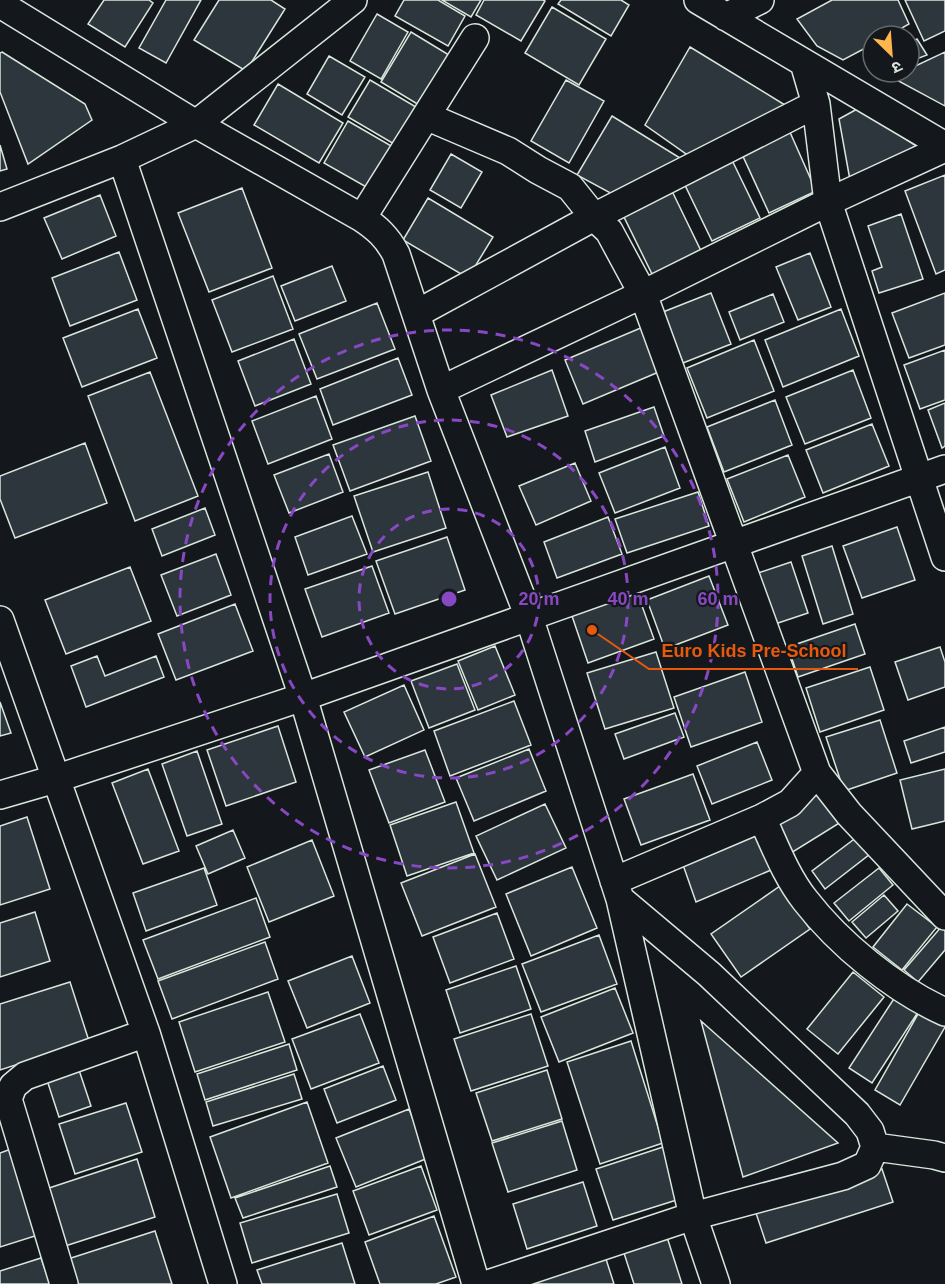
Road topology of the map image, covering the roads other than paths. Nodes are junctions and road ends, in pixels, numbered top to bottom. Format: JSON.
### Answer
{"nodes":[{"id":1,"x":353,"y":0,"type":"edge"},
{"id":2,"x":698,"y":0,"type":"edge"},
{"id":3,"x":760,"y":0,"type":"edge"},
{"id":4,"x":13,"y":6,"type":"edge"},
{"id":5,"x":726,"y":17,"type":"junction"},
{"id":6,"x":475,"y":38,"type":"dead end"},
{"id":7,"x":804,"y":63,"type":"junction"},
{"id":8,"x":816,"y":104,"type":"junction"},
{"id":9,"x":426,"y":116,"type":"junction"},
{"id":10,"x":196,"y":124,"type":"junction"},
{"id":11,"x":945,"y":147,"type":"edge"},
{"id":12,"x":122,"y":159,"type":"junction"},
{"id":13,"x":828,"y":202,"type":"junction"},
{"id":14,"x":0,"y":207,"type":"edge"},
{"id":15,"x":594,"y":217,"type":"junction"},
{"id":16,"x":362,"y":218,"type":"junction"},
{"id":17,"x":643,"y":294,"type":"junction"},
{"id":18,"x":416,"y":314,"type":"junction"},
{"id":19,"x":441,"y":390,"type":"junction"},
{"id":20,"x":945,"y":470,"type":"edge"},
{"id":21,"x":919,"y":478,"type":"junction"},
{"id":22,"x":734,"y":546,"type":"junction"},
{"id":23,"x":945,"y":557,"type":"edge"},
{"id":24,"x":529,"y":617,"type":"junction"},
{"id":25,"x":0,"y":620,"type":"edge"},
{"id":26,"x":303,"y":697,"type":"junction"},
{"id":27,"x":817,"y":773,"type":"junction"},
{"id":28,"x":55,"y":778,"type":"junction"},
{"id":29,"x":0,"y":795,"type":"edge"},
{"id":30,"x":762,"y":818,"type":"junction"},
{"id":31,"x":617,"y":890,"type":"junction"},
{"id":32,"x":945,"y":916,"type":"edge"},
{"id":33,"x":945,"y":1012,"type":"edge"},
{"id":34,"x":146,"y":1033,"type":"junction"},
{"id":35,"x":875,"y":1147,"type":"junction"},
{"id":36,"x":945,"y":1158,"type":"edge"},
{"id":37,"x":693,"y":1216,"type":"junction"},
{"id":38,"x":64,"y":1284,"type":"edge"},
{"id":39,"x":223,"y":1284,"type":"edge"},
{"id":40,"x":476,"y":1284,"type":"edge"},
{"id":41,"x":488,"y":1284,"type":"edge"},
{"id":42,"x":716,"y":1284,"type":"edge"}],
"edges":[{"from":1,"to":10,"type":"street"},
{"from":2,"to":5,"type":"street"},
{"from":3,"to":5,"type":"street"},
{"from":4,"to":10,"type":"street"},
{"from":5,"to":7,"type":"street"},
{"from":6,"to":9,"type":"street"},
{"from":7,"to":8,"type":"street"},
{"from":7,"to":11,"type":"street"},
{"from":8,"to":13,"type":"street"},
{"from":8,"to":15,"type":"street"},
{"from":9,"to":15,"type":"street"},
{"from":9,"to":16,"type":"street"},
{"from":10,"to":12,"type":"street"},
{"from":10,"to":16,"type":"street"},
{"from":11,"to":13,"type":"street"},
{"from":12,"to":14,"type":"street"},
{"from":12,"to":26,"type":"street"},
{"from":13,"to":17,"type":"street"},
{"from":13,"to":21,"type":"street"},
{"from":15,"to":17,"type":"street"},
{"from":15,"to":18,"type":"street"},
{"from":16,"to":18,"type":"street"},
{"from":17,"to":19,"type":"street"},
{"from":17,"to":22,"type":"street"},
{"from":18,"to":19,"type":"street"},
{"from":19,"to":24,"type":"street"},
{"from":20,"to":21,"type":"street"},
{"from":21,"to":22,"type":"street"},
{"from":21,"to":23,"type":"street"},
{"from":22,"to":24,"type":"street"},
{"from":22,"to":27,"type":"street"},
{"from":24,"to":26,"type":"street"},
{"from":24,"to":31,"type":"street"},
{"from":25,"to":28,"type":"street"},
{"from":26,"to":28,"type":"street"},
{"from":26,"to":40,"type":"street"},
{"from":27,"to":30,"type":"street"},
{"from":27,"to":32,"type":"street"},
{"from":28,"to":29,"type":"street"},
{"from":28,"to":34,"type":"street"},
{"from":30,"to":31,"type":"street"},
{"from":30,"to":33,"type":"street"},
{"from":31,"to":35,"type":"street"},
{"from":31,"to":37,"type":"street"},
{"from":34,"to":38,"type":"street"},
{"from":34,"to":39,"type":"street"},
{"from":35,"to":36,"type":"street"},
{"from":35,"to":37,"type":"street"},
{"from":37,"to":41,"type":"street"},
{"from":37,"to":42,"type":"street"}]}
